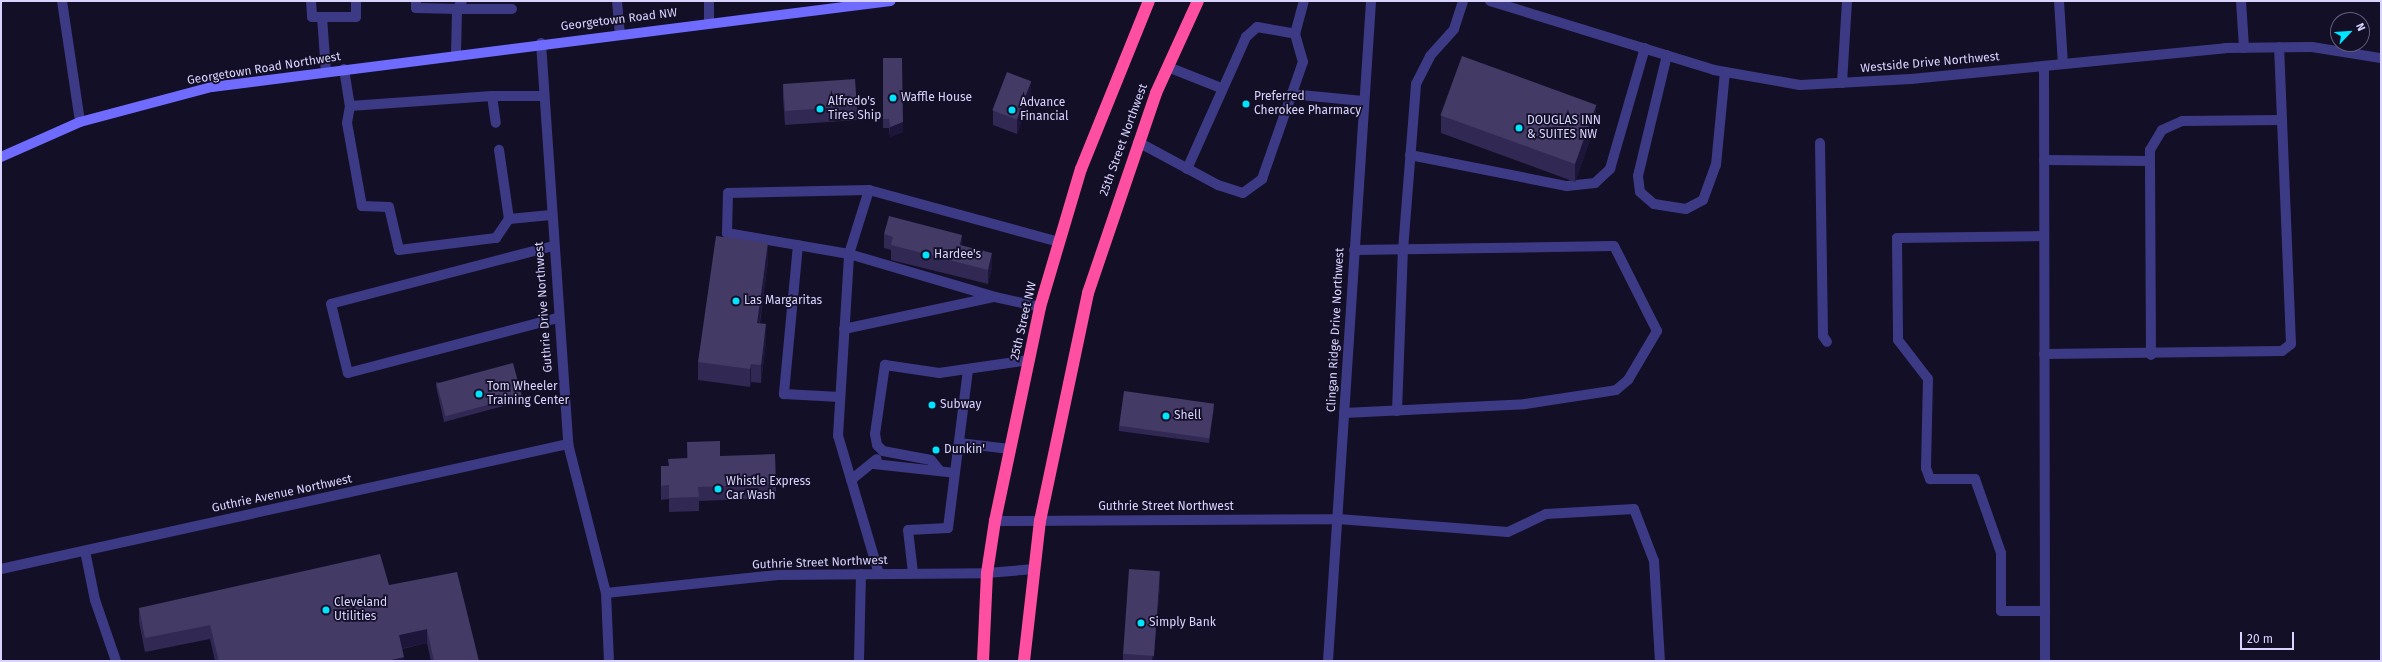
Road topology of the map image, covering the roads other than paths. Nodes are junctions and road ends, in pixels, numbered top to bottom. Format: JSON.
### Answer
{"nodes":[{"id":1,"x":62,"y":1,"type":"edge"},
{"id":2,"x":311,"y":1,"type":"edge"},
{"id":3,"x":356,"y":1,"type":"edge"},
{"id":4,"x":416,"y":1,"type":"edge"},
{"id":5,"x":617,"y":1,"type":"edge"},
{"id":6,"x":709,"y":1,"type":"edge"},
{"id":7,"x":890,"y":1,"type":"edge"},
{"id":8,"x":1149,"y":1,"type":"edge"},
{"id":9,"x":1198,"y":1,"type":"edge"},
{"id":10,"x":1304,"y":1,"type":"edge"},
{"id":11,"x":1371,"y":1,"type":"edge"},
{"id":12,"x":1463,"y":1,"type":"edge"},
{"id":13,"x":1490,"y":1,"type":"edge"},
{"id":14,"x":1847,"y":1,"type":"edge"},
{"id":15,"x":2059,"y":1,"type":"edge"},
{"id":16,"x":2241,"y":1,"type":"edge"},
{"id":17,"x":459,"y":5,"type":"edge"},
{"id":18,"x":512,"y":9,"type":"dead end"},
{"id":19,"x":322,"y":17,"type":"junction"},
{"id":20,"x":710,"y":23,"type":"junction"},
{"id":21,"x":620,"y":33,"type":"junction"},
{"id":22,"x":1295,"y":34,"type":"junction"},
{"id":23,"x":541,"y":43,"type":"junction"},
{"id":24,"x":2279,"y":47,"type":"junction"},
{"id":25,"x":1645,"y":48,"type":"junction"},
{"id":26,"x":2244,"y":48,"type":"junction"},
{"id":27,"x":456,"y":54,"type":"junction"},
{"id":28,"x":1667,"y":55,"type":"junction"},
{"id":29,"x":2381,"y":58,"type":"edge"},
{"id":30,"x":2063,"y":64,"type":"junction"},
{"id":31,"x":2044,"y":66,"type":"junction"},
{"id":32,"x":1168,"y":67,"type":"junction"},
{"id":33,"x":344,"y":69,"type":"junction"},
{"id":34,"x":326,"y":72,"type":"junction"},
{"id":35,"x":1725,"y":72,"type":"junction"},
{"id":36,"x":1842,"y":83,"type":"junction"},
{"id":37,"x":1221,"y":88,"type":"junction"},
{"id":38,"x":1292,"y":94,"type":"junction"},
{"id":39,"x":492,"y":96,"type":"junction"},
{"id":40,"x":544,"y":96,"type":"junction"},
{"id":41,"x":1363,"y":101,"type":"junction"},
{"id":42,"x":350,"y":106,"type":"junction"},
{"id":43,"x":2281,"y":120,"type":"junction"},
{"id":44,"x":80,"y":122,"type":"junction"},
{"id":45,"x":496,"y":123,"type":"dead end"},
{"id":46,"x":1138,"y":142,"type":"junction"},
{"id":47,"x":1820,"y":143,"type":"dead end"},
{"id":48,"x":499,"y":150,"type":"dead end"},
{"id":49,"x":1410,"y":155,"type":"junction"},
{"id":50,"x":1,"y":157,"type":"edge"},
{"id":51,"x":2044,"y":160,"type":"junction"},
{"id":52,"x":2150,"y":161,"type":"junction"},
{"id":53,"x":1187,"y":169,"type":"junction"},
{"id":54,"x":869,"y":190,"type":"junction"},
{"id":55,"x":551,"y":214,"type":"junction"},
{"id":56,"x":509,"y":219,"type":"junction"},
{"id":57,"x":2044,"y":236,"type":"junction"},
{"id":58,"x":1060,"y":242,"type":"junction"},
{"id":59,"x":798,"y":245,"type":"junction"},
{"id":60,"x":553,"y":246,"type":"junction"},
{"id":61,"x":1354,"y":250,"type":"junction"},
{"id":62,"x":1403,"y":250,"type":"junction"},
{"id":63,"x":849,"y":254,"type":"junction"},
{"id":64,"x":995,"y":297,"type":"junction"},
{"id":65,"x":1040,"y":307,"type":"junction"},
{"id":66,"x":558,"y":318,"type":"junction"},
{"id":67,"x":844,"y":329,"type":"junction"},
{"id":68,"x":1827,"y":342,"type":"dead end"},
{"id":69,"x":2044,"y":354,"type":"junction"},
{"id":70,"x":2151,"y":355,"type":"junction"},
{"id":71,"x":1029,"y":360,"type":"junction"},
{"id":72,"x":968,"y":370,"type":"junction"},
{"id":73,"x":840,"y":397,"type":"junction"},
{"id":74,"x":1397,"y":411,"type":"junction"},
{"id":75,"x":1344,"y":413,"type":"junction"},
{"id":76,"x":959,"y":443,"type":"junction"},
{"id":77,"x":568,"y":444,"type":"junction"},
{"id":78,"x":1010,"y":449,"type":"junction"},
{"id":79,"x":883,"y":451,"type":"junction"},
{"id":80,"x":874,"y":464,"type":"junction"},
{"id":81,"x":940,"y":471,"type":"junction"},
{"id":82,"x":956,"y":473,"type":"junction"},
{"id":83,"x":851,"y":480,"type":"junction"},
{"id":84,"x":1338,"y":519,"type":"junction"},
{"id":85,"x":995,"y":521,"type":"junction"},
{"id":86,"x":1040,"y":521,"type":"junction"},
{"id":87,"x":85,"y":551,"type":"junction"},
{"id":88,"x":1,"y":569,"type":"edge"},
{"id":89,"x":1035,"y":569,"type":"junction"},
{"id":90,"x":987,"y":573,"type":"junction"},
{"id":91,"x":861,"y":574,"type":"junction"},
{"id":92,"x":879,"y":574,"type":"junction"},
{"id":93,"x":913,"y":574,"type":"junction"},
{"id":94,"x":606,"y":593,"type":"junction"},
{"id":95,"x":2045,"y":611,"type":"junction"},
{"id":96,"x":116,"y":661,"type":"edge"},
{"id":97,"x":609,"y":661,"type":"edge"},
{"id":98,"x":859,"y":661,"type":"edge"},
{"id":99,"x":982,"y":661,"type":"edge"},
{"id":100,"x":1024,"y":661,"type":"edge"},
{"id":101,"x":1328,"y":661,"type":"edge"},
{"id":102,"x":1660,"y":661,"type":"edge"},
{"id":103,"x":2045,"y":661,"type":"edge"}],
"edges":[{"from":1,"to":44,"type":"street"},
{"from":2,"to":19,"type":"street"},
{"from":3,"to":19,"type":"street"},
{"from":4,"to":17,"type":"street"},
{"from":5,"to":21,"type":"street"},
{"from":6,"to":20,"type":"street"},
{"from":7,"to":20,"type":"street","name":"Georgetown Road NW"},
{"from":8,"to":58,"type":"highway","name":"25th Street NW"},
{"from":9,"to":32,"type":"highway","name":"25th Street Northwest"},
{"from":10,"to":22,"type":"street"},
{"from":11,"to":41,"type":"street","name":"Clingan Ridge Drive Northwest"},
{"from":12,"to":49,"type":"street"},
{"from":13,"to":25,"type":"street","name":"Westside Drive Northwest"},
{"from":14,"to":36,"type":"street"},
{"from":15,"to":30,"type":"street"},
{"from":16,"to":26,"type":"street"},
{"from":17,"to":18,"type":"street"},
{"from":17,"to":27,"type":"street"},
{"from":19,"to":34,"type":"street"},
{"from":20,"to":21,"type":"street","name":"Georgetown Road NW"},
{"from":21,"to":23,"type":"street","name":"Georgetown Road NW"},
{"from":22,"to":37,"type":"street"},
{"from":22,"to":38,"type":"street"},
{"from":23,"to":27,"type":"street","name":"Georgetown Road Northwest"},
{"from":23,"to":40,"type":"street","name":"Guthrie Drive Northwest"},
{"from":24,"to":26,"type":"street","name":"Westside Drive Northwest"},
{"from":24,"to":29,"type":"street","name":"Westside Drive Northwest"},
{"from":24,"to":43,"type":"street"},
{"from":25,"to":28,"type":"street","name":"Westside Drive Northwest"},
{"from":25,"to":49,"type":"street"},
{"from":26,"to":30,"type":"street","name":"Westside Drive Northwest"},
{"from":27,"to":33,"type":"street","name":"Georgetown Road Northwest"},
{"from":28,"to":35,"type":"street","name":"Westside Drive Northwest"},
{"from":28,"to":35,"type":"street"},
{"from":30,"to":31,"type":"street","name":"Westside Drive Northwest"},
{"from":31,"to":36,"type":"street","name":"Westside Drive Northwest"},
{"from":31,"to":51,"type":"street"},
{"from":32,"to":37,"type":"street"},
{"from":32,"to":46,"type":"highway","name":"25th Street Northwest"},
{"from":33,"to":34,"type":"street","name":"Georgetown Road Northwest"},
{"from":33,"to":42,"type":"street"},
{"from":34,"to":44,"type":"street","name":"Georgetown Road Northwest"},
{"from":35,"to":36,"type":"street","name":"Westside Drive Northwest"},
{"from":37,"to":53,"type":"street"},
{"from":38,"to":41,"type":"street"},
{"from":38,"to":53,"type":"street"},
{"from":39,"to":40,"type":"street"},
{"from":39,"to":42,"type":"street"},
{"from":39,"to":45,"type":"street"},
{"from":40,"to":55,"type":"street","name":"Guthrie Drive Northwest"},
{"from":41,"to":61,"type":"street","name":"Clingan Ridge Drive Northwest"},
{"from":42,"to":56,"type":"street"},
{"from":43,"to":52,"type":"street"},
{"from":43,"to":70,"type":"street"},
{"from":44,"to":50,"type":"street","name":"Georgetown Road Northwest"},
{"from":46,"to":53,"type":"street"},
{"from":46,"to":86,"type":"highway","name":"25th Street Northwest"},
{"from":47,"to":68,"type":"street"},
{"from":48,"to":56,"type":"street"},
{"from":49,"to":62,"type":"street"},
{"from":51,"to":52,"type":"street"},
{"from":51,"to":57,"type":"street"},
{"from":52,"to":70,"type":"street"},
{"from":54,"to":58,"type":"street"},
{"from":54,"to":59,"type":"street"},
{"from":54,"to":63,"type":"street"},
{"from":55,"to":56,"type":"street"},
{"from":55,"to":60,"type":"street","name":"Guthrie Drive Northwest"},
{"from":57,"to":69,"type":"street"},
{"from":57,"to":95,"type":"street"},
{"from":58,"to":65,"type":"highway","name":"25th Street NW"},
{"from":59,"to":63,"type":"street"},
{"from":59,"to":73,"type":"street"},
{"from":60,"to":66,"type":"street","name":"Guthrie Drive Northwest"},
{"from":60,"to":66,"type":"street"},
{"from":61,"to":62,"type":"street"},
{"from":61,"to":75,"type":"street","name":"Clingan Ridge Drive Northwest"},
{"from":62,"to":74,"type":"street"},
{"from":62,"to":74,"type":"street"},
{"from":63,"to":64,"type":"street"},
{"from":63,"to":67,"type":"street"},
{"from":64,"to":65,"type":"street"},
{"from":64,"to":67,"type":"street"},
{"from":65,"to":71,"type":"highway","name":"25th Street NW"},
{"from":66,"to":77,"type":"street","name":"Guthrie Drive Northwest"},
{"from":67,"to":73,"type":"street"},
{"from":69,"to":70,"type":"street"},
{"from":69,"to":95,"type":"street"},
{"from":71,"to":72,"type":"street"},
{"from":71,"to":78,"type":"highway","name":"25th Street NW"},
{"from":72,"to":76,"type":"street"},
{"from":72,"to":79,"type":"street"},
{"from":73,"to":83,"type":"street"},
{"from":74,"to":75,"type":"street"},
{"from":75,"to":84,"type":"street","name":"Clingan Ridge Drive Northwest"},
{"from":76,"to":78,"type":"street"},
{"from":76,"to":82,"type":"street"},
{"from":77,"to":87,"type":"street","name":"Guthrie Avenue Northwest"},
{"from":77,"to":94,"type":"street","name":"Guthrie Drive Northwest"},
{"from":78,"to":85,"type":"highway","name":"25th Street NW"},
{"from":79,"to":80,"type":"street"},
{"from":79,"to":81,"type":"street"},
{"from":80,"to":81,"type":"street"},
{"from":80,"to":83,"type":"street"},
{"from":81,"to":82,"type":"street"},
{"from":82,"to":93,"type":"street"},
{"from":83,"to":92,"type":"street"},
{"from":84,"to":86,"type":"street","name":"Guthrie Street Northwest"},
{"from":84,"to":101,"type":"street","name":"Clingan Ridge Drive Northwest"},
{"from":84,"to":102,"type":"street","name":"Guthrie Street Northwest"},
{"from":85,"to":86,"type":"street","name":"Guthrie Street Northwest"},
{"from":85,"to":90,"type":"highway","name":"25th Street NW"},
{"from":86,"to":89,"type":"highway"},
{"from":87,"to":88,"type":"street","name":"Guthrie Avenue Northwest"},
{"from":87,"to":96,"type":"street"},
{"from":89,"to":90,"type":"street","name":"Guthrie Street Northwest"},
{"from":89,"to":100,"type":"highway"},
{"from":90,"to":93,"type":"street","name":"Guthrie Street Northwest"},
{"from":90,"to":99,"type":"highway","name":"25th Street NW"},
{"from":91,"to":92,"type":"street","name":"Guthrie Street Northwest"},
{"from":91,"to":94,"type":"street","name":"Guthrie Street Northwest"},
{"from":91,"to":98,"type":"street"},
{"from":92,"to":93,"type":"street","name":"Guthrie Street Northwest"},
{"from":94,"to":97,"type":"street","name":"Guthrie Drive Northwest"},
{"from":95,"to":103,"type":"street"}]}
